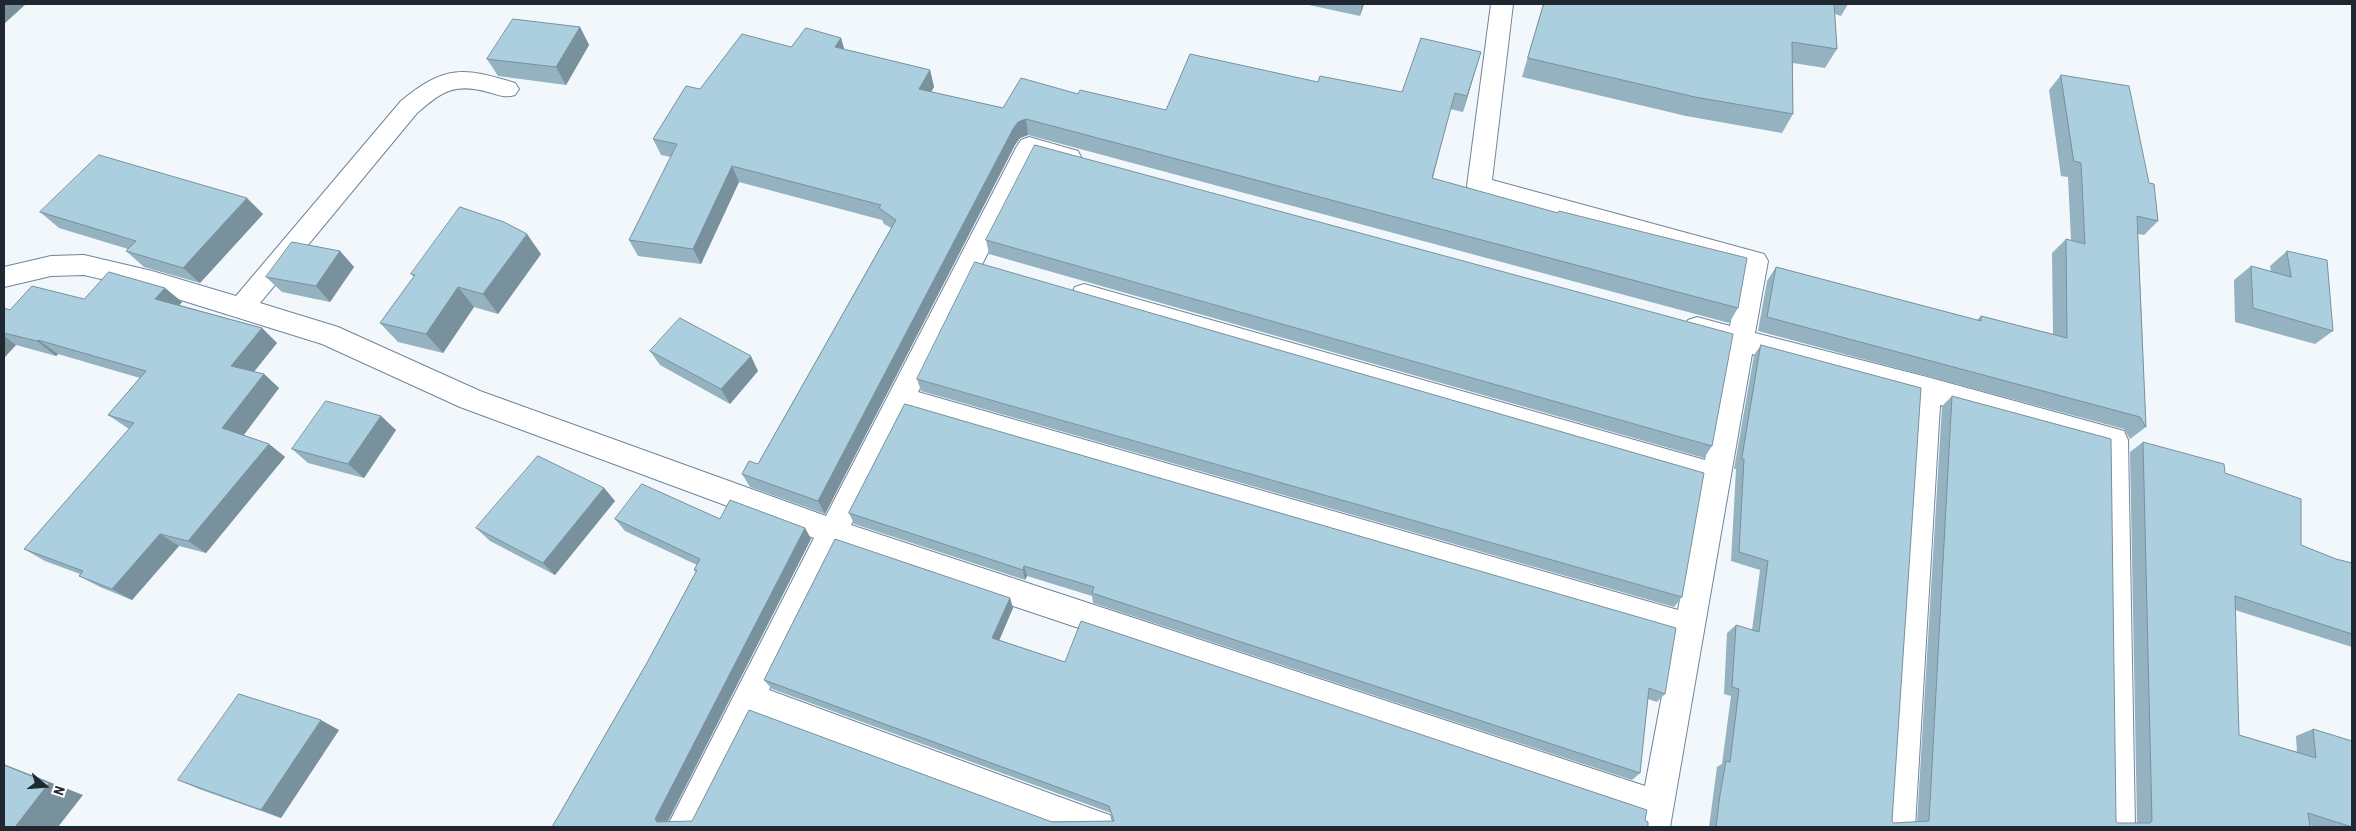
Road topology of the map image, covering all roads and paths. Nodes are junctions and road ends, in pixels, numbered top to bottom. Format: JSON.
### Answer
{"nodes":[{"id":1,"x":1502,"y":4,"type":"edge"},
{"id":2,"x":507,"y":89,"type":"dead end"},
{"id":3,"x":1096,"y":164,"type":"edge"},
{"id":4,"x":970,"y":261,"type":"junction"},
{"id":5,"x":999,"y":270,"type":"edge"},
{"id":6,"x":4,"y":277,"type":"edge"},
{"id":7,"x":1056,"y":286,"type":"edge"},
{"id":8,"x":241,"y":308,"type":"junction"},
{"id":9,"x":1674,"y":322,"type":"edge"},
{"id":10,"x":1742,"y":340,"type":"junction"},
{"id":11,"x":1927,"y":388,"type":"junction"},
{"id":12,"x":901,"y":399,"type":"junction"},
{"id":13,"x":1717,"y":476,"type":"junction"},
{"id":14,"x":833,"y":532,"type":"junction"},
{"id":15,"x":1689,"y":628,"type":"junction"},
{"id":16,"x":748,"y":698,"type":"junction"},
{"id":17,"x":1656,"y":817,"type":"edge"},
{"id":18,"x":683,"y":827,"type":"edge"},
{"id":19,"x":1098,"y":827,"type":"edge"},
{"id":20,"x":1899,"y":827,"type":"edge"},
{"id":21,"x":2119,"y":827,"type":"edge"}],
"edges":[{"from":1,"to":10,"type":"street"},
{"from":2,"to":8,"type":"street"},
{"from":3,"to":4,"type":"street"},
{"from":4,"to":5,"type":"street"},
{"from":4,"to":12,"type":"street"},
{"from":6,"to":8,"type":"street"},
{"from":7,"to":13,"type":"street"},
{"from":8,"to":14,"type":"street"},
{"from":9,"to":10,"type":"street"},
{"from":10,"to":11,"type":"street"},
{"from":10,"to":13,"type":"street"},
{"from":11,"to":20,"type":"street"},
{"from":11,"to":21,"type":"street"},
{"from":12,"to":14,"type":"street"},
{"from":12,"to":15,"type":"street"},
{"from":13,"to":15,"type":"street"},
{"from":14,"to":16,"type":"street"},
{"from":14,"to":17,"type":"street"},
{"from":15,"to":17,"type":"street"},
{"from":16,"to":18,"type":"street"},
{"from":16,"to":19,"type":"street"}]}
